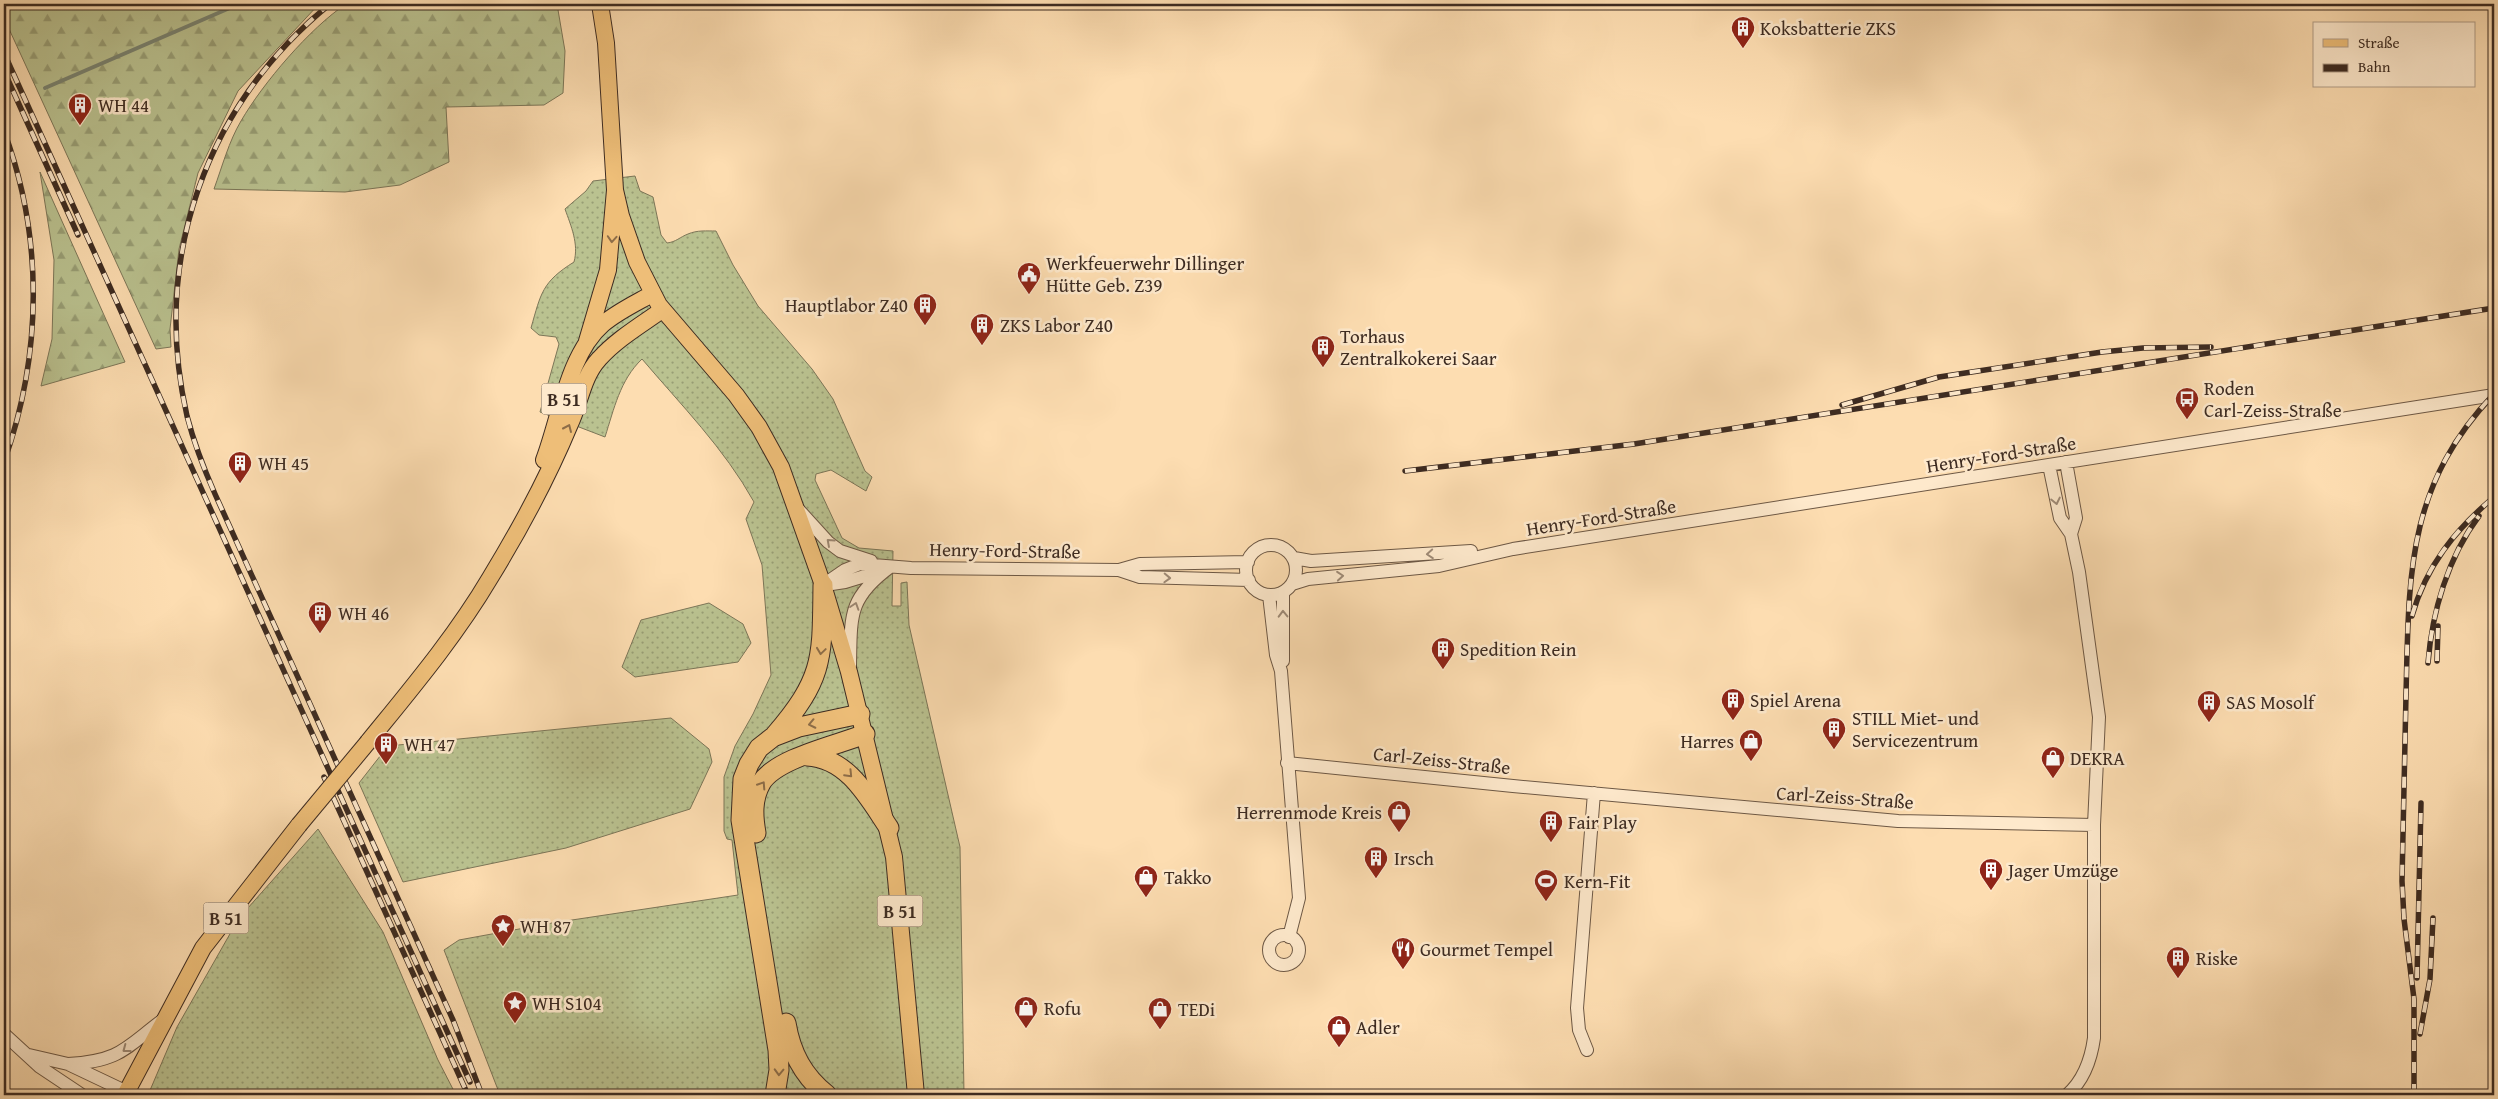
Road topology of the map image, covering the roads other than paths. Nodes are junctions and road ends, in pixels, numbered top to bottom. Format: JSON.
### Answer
{"nodes":[{"id":1,"x":600,"y":4,"type":"edge"},
{"id":2,"x":615,"y":190,"type":"junction"},
{"id":3,"x":652,"y":294,"type":"junction"},
{"id":4,"x":662,"y":310,"type":"junction"},
{"id":5,"x":587,"y":341,"type":"junction"},
{"id":6,"x":2494,"y":395,"type":"edge"},
{"id":7,"x":2066,"y":462,"type":"junction"},
{"id":8,"x":2049,"y":464,"type":"junction"},
{"id":9,"x":795,"y":505,"type":"junction"},
{"id":10,"x":515,"y":534,"type":"junction"},
{"id":11,"x":2071,"y":534,"type":"junction"},
{"id":12,"x":1513,"y":549,"type":"junction"},
{"id":13,"x":1294,"y":558,"type":"junction"},
{"id":14,"x":1248,"y":562,"type":"junction"},
{"id":15,"x":890,"y":567,"type":"junction"},
{"id":16,"x":1119,"y":570,"type":"junction"},
{"id":17,"x":1248,"y":580,"type":"junction"},
{"id":18,"x":823,"y":585,"type":"junction"},
{"id":19,"x":1288,"y":588,"type":"junction"},
{"id":20,"x":1269,"y":595,"type":"junction"},
{"id":21,"x":1281,"y":671,"type":"junction"},
{"id":22,"x":849,"y":672,"type":"junction"},
{"id":23,"x":860,"y":714,"type":"junction"},
{"id":24,"x":866,"y":734,"type":"junction"},
{"id":25,"x":773,"y":736,"type":"junction"},
{"id":26,"x":806,"y":756,"type":"junction"},
{"id":27,"x":1287,"y":763,"type":"junction"},
{"id":28,"x":1594,"y":793,"type":"junction"},
{"id":29,"x":2094,"y":826,"type":"junction"},
{"id":30,"x":889,"y":828,"type":"junction"},
{"id":31,"x":1289,"y":936,"type":"dead end"},
{"id":32,"x":164,"y":1019,"type":"junction"},
{"id":33,"x":4,"y":1034,"type":"edge"},
{"id":34,"x":1587,"y":1050,"type":"dead end"},
{"id":35,"x":29,"y":1055,"type":"junction"},
{"id":36,"x":68,"y":1064,"type":"junction"},
{"id":37,"x":126,"y":1094,"type":"edge"},
{"id":38,"x":82,"y":1095,"type":"edge"},
{"id":39,"x":775,"y":1095,"type":"edge"},
{"id":40,"x":827,"y":1095,"type":"edge"},
{"id":41,"x":916,"y":1095,"type":"edge"},
{"id":42,"x":2067,"y":1095,"type":"edge"}],
"edges":[{"from":1,"to":2,"type":"main road"},
{"from":2,"to":3,"type":"main road"},
{"from":2,"to":5,"type":"main road","one_way":true},
{"from":3,"to":4,"type":"main road","number":"B 51"},
{"from":3,"to":5,"type":"main road","number":"B 51"},
{"from":4,"to":9,"type":"main road","number":"B 51"},
{"from":10,"to":4,"type":"main road","number":"B 51","one_way":true},
{"from":5,"to":10,"type":"main road","number":"B 51"},
{"from":6,"to":7,"type":"street","name":"Henry-Ford-Straße"},
{"from":7,"to":8,"type":"street","name":"Henry-Ford-Straße"},
{"from":7,"to":11,"type":"street"},
{"from":8,"to":11,"type":"street","one_way":true},
{"from":8,"to":12,"type":"street","name":"Henry-Ford-Straße"},
{"from":15,"to":9,"type":"street","one_way":true},
{"from":9,"to":18,"type":"main road","number":"B 51"},
{"from":10,"to":32,"type":"main road","number":"B 51","bridge":true},
{"from":11,"to":29,"type":"street"},
{"from":12,"to":13,"type":"street","name":"Henry-Ford-Straße","one_way":true},
{"from":19,"to":12,"type":"street","name":"Henry-Ford-Straße","one_way":true},
{"from":13,"to":14,"type":"street"},
{"from":13,"to":19,"type":"street"},
{"from":14,"to":16,"type":"street","name":"Henry-Ford-Straße"},
{"from":14,"to":17,"type":"street"},
{"from":15,"to":16,"type":"street","name":"Henry-Ford-Straße"},
{"from":15,"to":18,"type":"street","name":"Henry-Ford-Straße"},
{"from":22,"to":15,"type":"street","one_way":true},
{"from":16,"to":17,"type":"street","name":"Henry-Ford-Straße","one_way":true},
{"from":17,"to":20,"type":"street"},
{"from":18,"to":22,"type":"main road","number":"B 51"},
{"from":18,"to":25,"type":"highway","one_way":true},
{"from":19,"to":20,"type":"street"},
{"from":21,"to":19,"type":"street","one_way":true},
{"from":20,"to":21,"type":"street"},
{"from":21,"to":27,"type":"street"},
{"from":22,"to":23,"type":"main road","number":"B 51"},
{"from":23,"to":24,"type":"main road","number":"B 51"},
{"from":23,"to":25,"type":"highway","one_way":true},
{"from":24,"to":26,"type":"highway"},
{"from":24,"to":30,"type":"main road","number":"B 51"},
{"from":25,"to":39,"type":"highway","one_way":true},
{"from":26,"to":30,"type":"highway","one_way":true},
{"from":40,"to":26,"type":"highway","one_way":true},
{"from":27,"to":28,"type":"street","name":"Carl-Zeiss-Straße"},
{"from":27,"to":31,"type":"street"},
{"from":28,"to":29,"type":"street","name":"Carl-Zeiss-Straße"},
{"from":28,"to":34,"type":"street"},
{"from":29,"to":42,"type":"street"},
{"from":30,"to":41,"type":"main road","number":"B 51"},
{"from":32,"to":36,"type":"street","one_way":true},
{"from":32,"to":37,"type":"main road","number":"B 51"},
{"from":33,"to":35,"type":"street"},
{"from":35,"to":36,"type":"street"},
{"from":35,"to":38,"type":"street"},
{"from":36,"to":37,"type":"street"}]}
